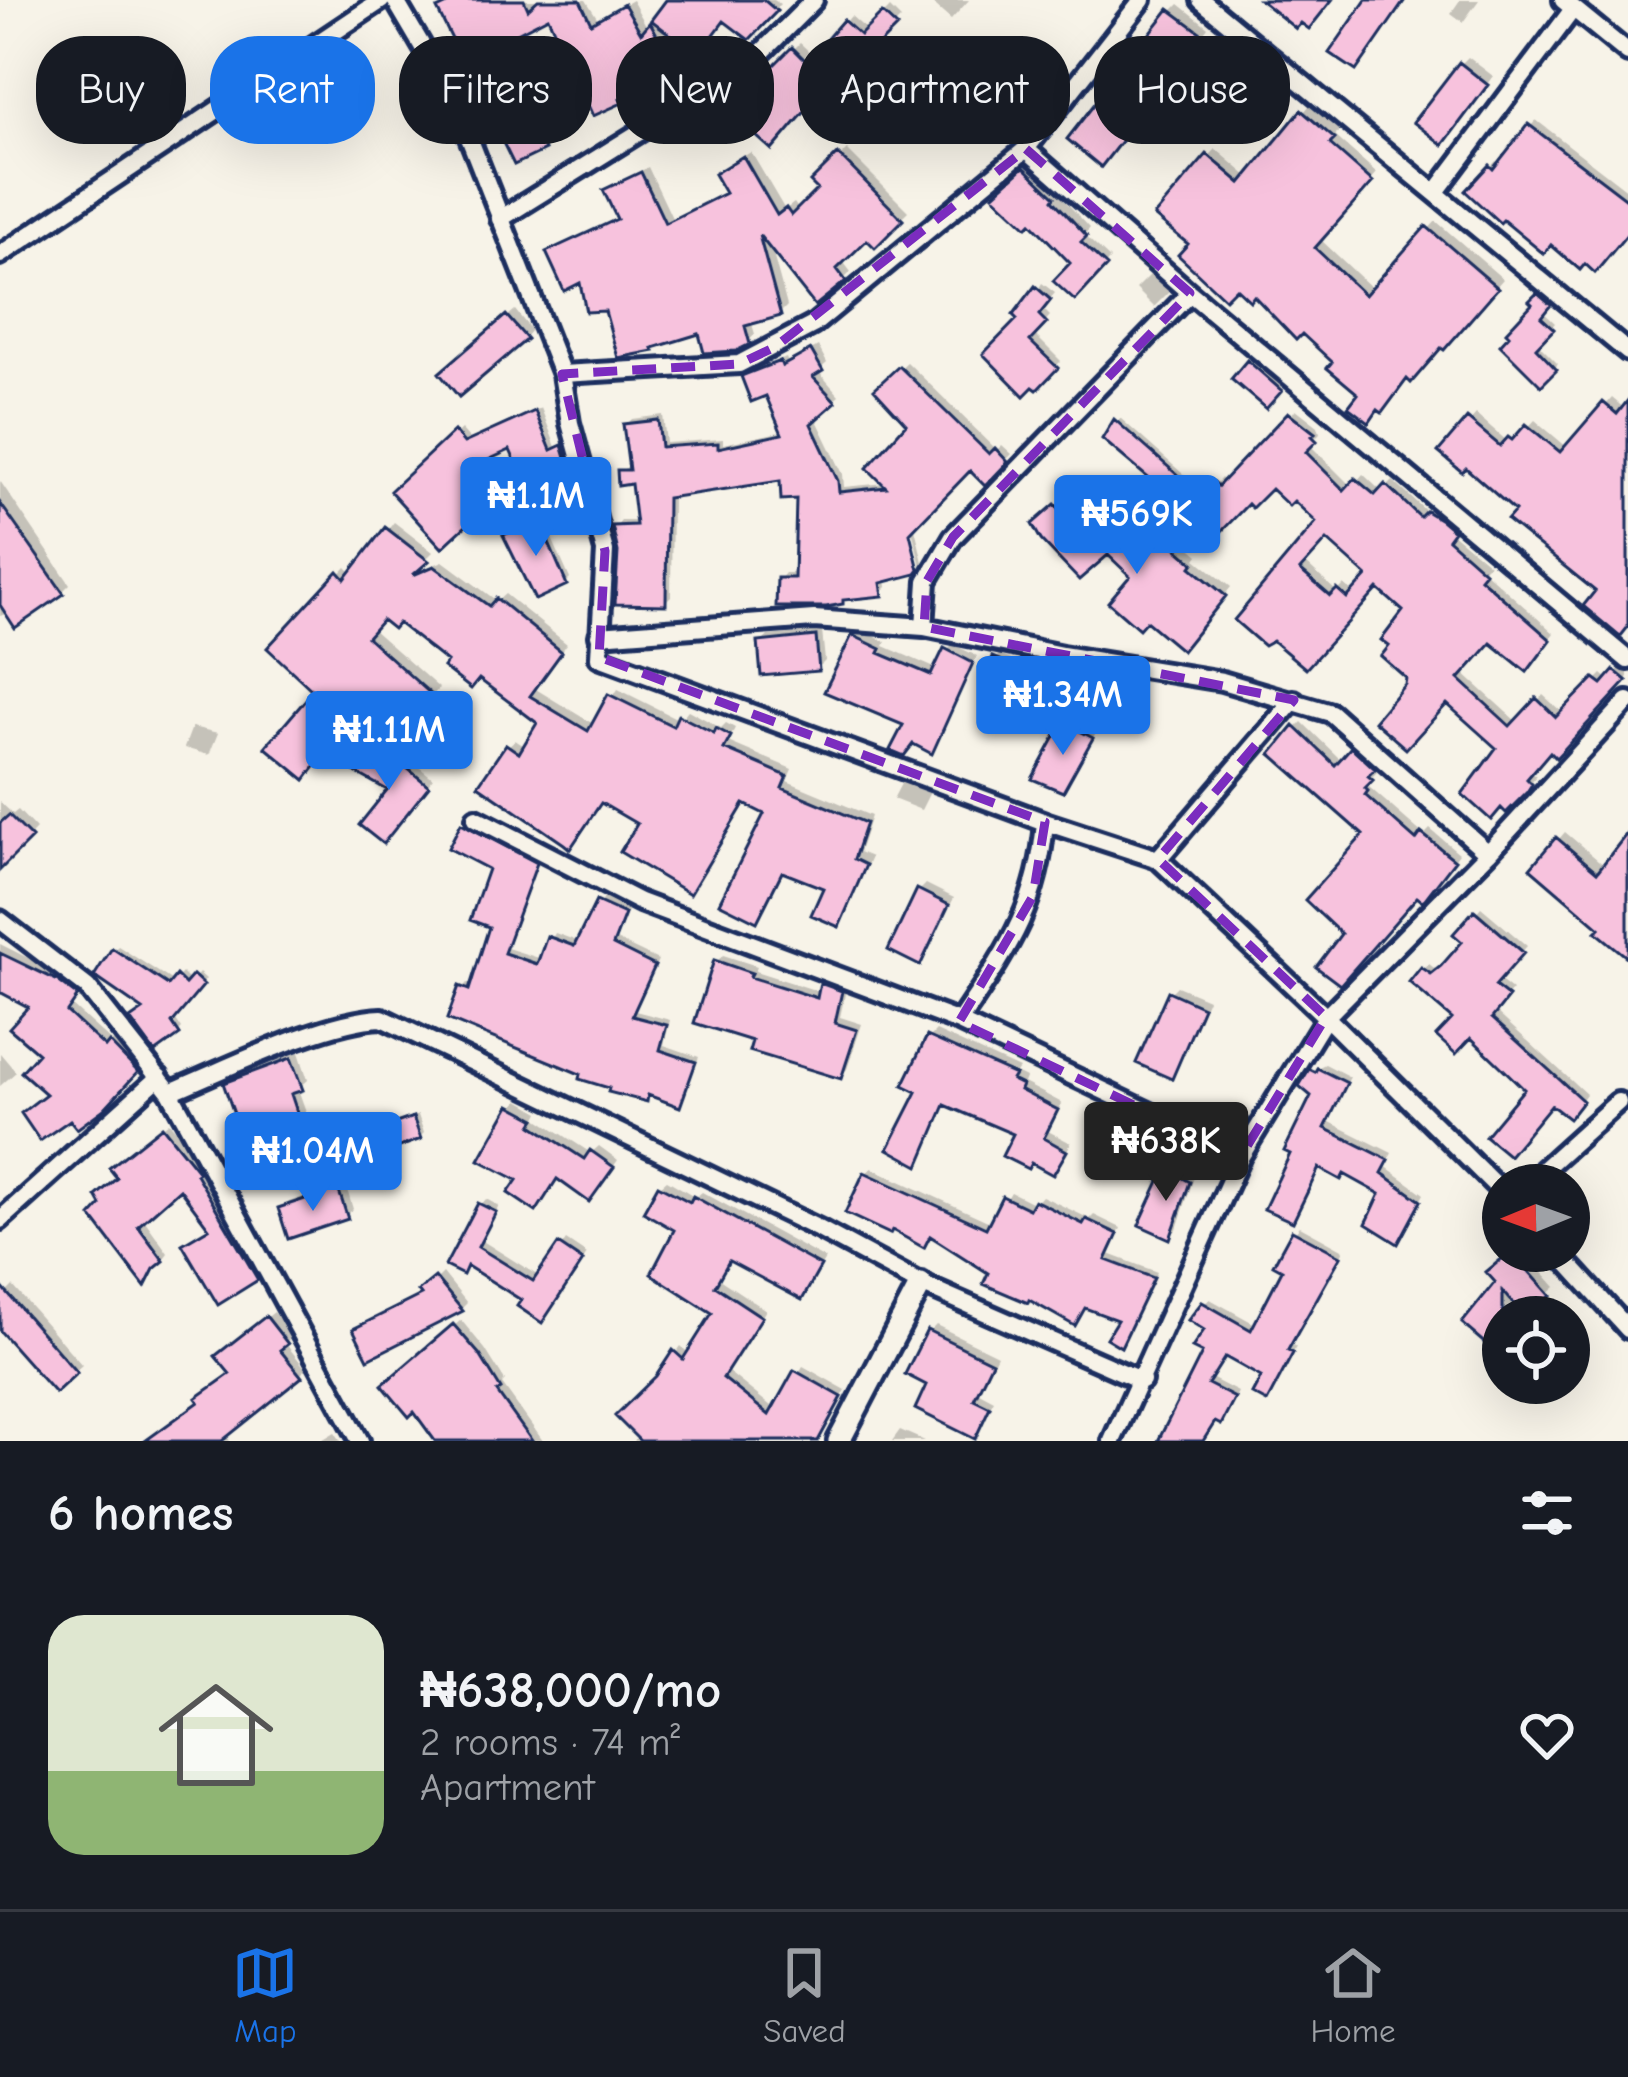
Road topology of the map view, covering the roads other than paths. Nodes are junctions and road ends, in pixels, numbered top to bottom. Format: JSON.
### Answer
{"nodes":[{"id":1,"x":382,"y":0,"type":"edge"},
{"id":2,"x":395,"y":0,"type":"edge"},
{"id":3,"x":814,"y":0,"type":"edge"},
{"id":4,"x":1142,"y":0,"type":"edge"},
{"id":5,"x":1201,"y":0,"type":"edge"},
{"id":6,"x":1568,"y":4,"type":"edge"},
{"id":7,"x":1628,"y":52,"type":"edge"},
{"id":8,"x":1025,"y":148,"type":"junction"},
{"id":9,"x":1436,"y":192,"type":"junction"},
{"id":10,"x":500,"y":219,"type":"junction"},
{"id":11,"x":0,"y":255,"type":"edge"},
{"id":12,"x":1190,"y":292,"type":"junction"},
{"id":13,"x":1628,"y":352,"type":"edge"},
{"id":14,"x":562,"y":374,"type":"junction"},
{"id":15,"x":924,"y":627,"type":"junction"},
{"id":16,"x":599,"y":635,"type":"junction"},
{"id":17,"x":1628,"y":661,"type":"edge"},
{"id":18,"x":1294,"y":700,"type":"junction"},
{"id":19,"x":1628,"y":701,"type":"edge"},
{"id":20,"x":476,"y":818,"type":"dead end"},
{"id":21,"x":1045,"y":822,"type":"junction"},
{"id":22,"x":1488,"y":853,"type":"junction"},
{"id":23,"x":1158,"y":860,"type":"junction"},
{"id":24,"x":0,"y":920,"type":"edge"},
{"id":25,"x":1326,"y":1017,"type":"junction"},
{"id":26,"x":959,"y":1022,"type":"junction"},
{"id":27,"x":164,"y":1084,"type":"junction"},
{"id":28,"x":1618,"y":1102,"type":"dead end"},
{"id":29,"x":1241,"y":1156,"type":"junction"},
{"id":30,"x":1549,"y":1164,"type":"edge"},
{"id":31,"x":1482,"y":1172,"type":"edge"},
{"id":32,"x":0,"y":1220,"type":"edge"},
{"id":33,"x":1576,"y":1272,"type":"edge"},
{"id":34,"x":920,"y":1284,"type":"junction"},
{"id":35,"x":1628,"y":1329,"type":"edge"},
{"id":36,"x":1142,"y":1381,"type":"junction"},
{"id":37,"x":360,"y":1441,"type":"edge"},
{"id":38,"x":839,"y":1441,"type":"edge"},
{"id":39,"x":1112,"y":1441,"type":"edge"}],
"edges":[{"from":1,"to":11,"type":"street"},
{"from":2,"to":10,"type":"street"},
{"from":3,"to":10,"type":"street"},
{"from":4,"to":8,"type":"street"},
{"from":5,"to":9,"type":"street"},
{"from":6,"to":7,"type":"street"},
{"from":6,"to":9,"type":"street"},
{"from":8,"to":12,"type":"street"},
{"from":8,"to":14,"type":"street"},
{"from":9,"to":13,"type":"street"},
{"from":10,"to":14,"type":"street"},
{"from":12,"to":15,"type":"street"},
{"from":12,"to":17,"type":"street"},
{"from":14,"to":16,"type":"street"},
{"from":15,"to":16,"type":"street"},
{"from":15,"to":18,"type":"street"},
{"from":16,"to":21,"type":"street"},
{"from":18,"to":22,"type":"street"},
{"from":18,"to":23,"type":"street"},
{"from":19,"to":22,"type":"street"},
{"from":20,"to":26,"type":"street"},
{"from":21,"to":23,"type":"street"},
{"from":21,"to":26,"type":"street"},
{"from":22,"to":25,"type":"street"},
{"from":23,"to":25,"type":"street"},
{"from":24,"to":27,"type":"street"},
{"from":25,"to":29,"type":"street"},
{"from":25,"to":31,"type":"street"},
{"from":26,"to":29,"type":"street"},
{"from":27,"to":32,"type":"street"},
{"from":27,"to":34,"type":"street"},
{"from":27,"to":37,"type":"street"},
{"from":28,"to":30,"type":"street"},
{"from":29,"to":36,"type":"street"},
{"from":33,"to":35,"type":"street"},
{"from":34,"to":36,"type":"street"},
{"from":34,"to":38,"type":"street"},
{"from":36,"to":39,"type":"street"}]}
